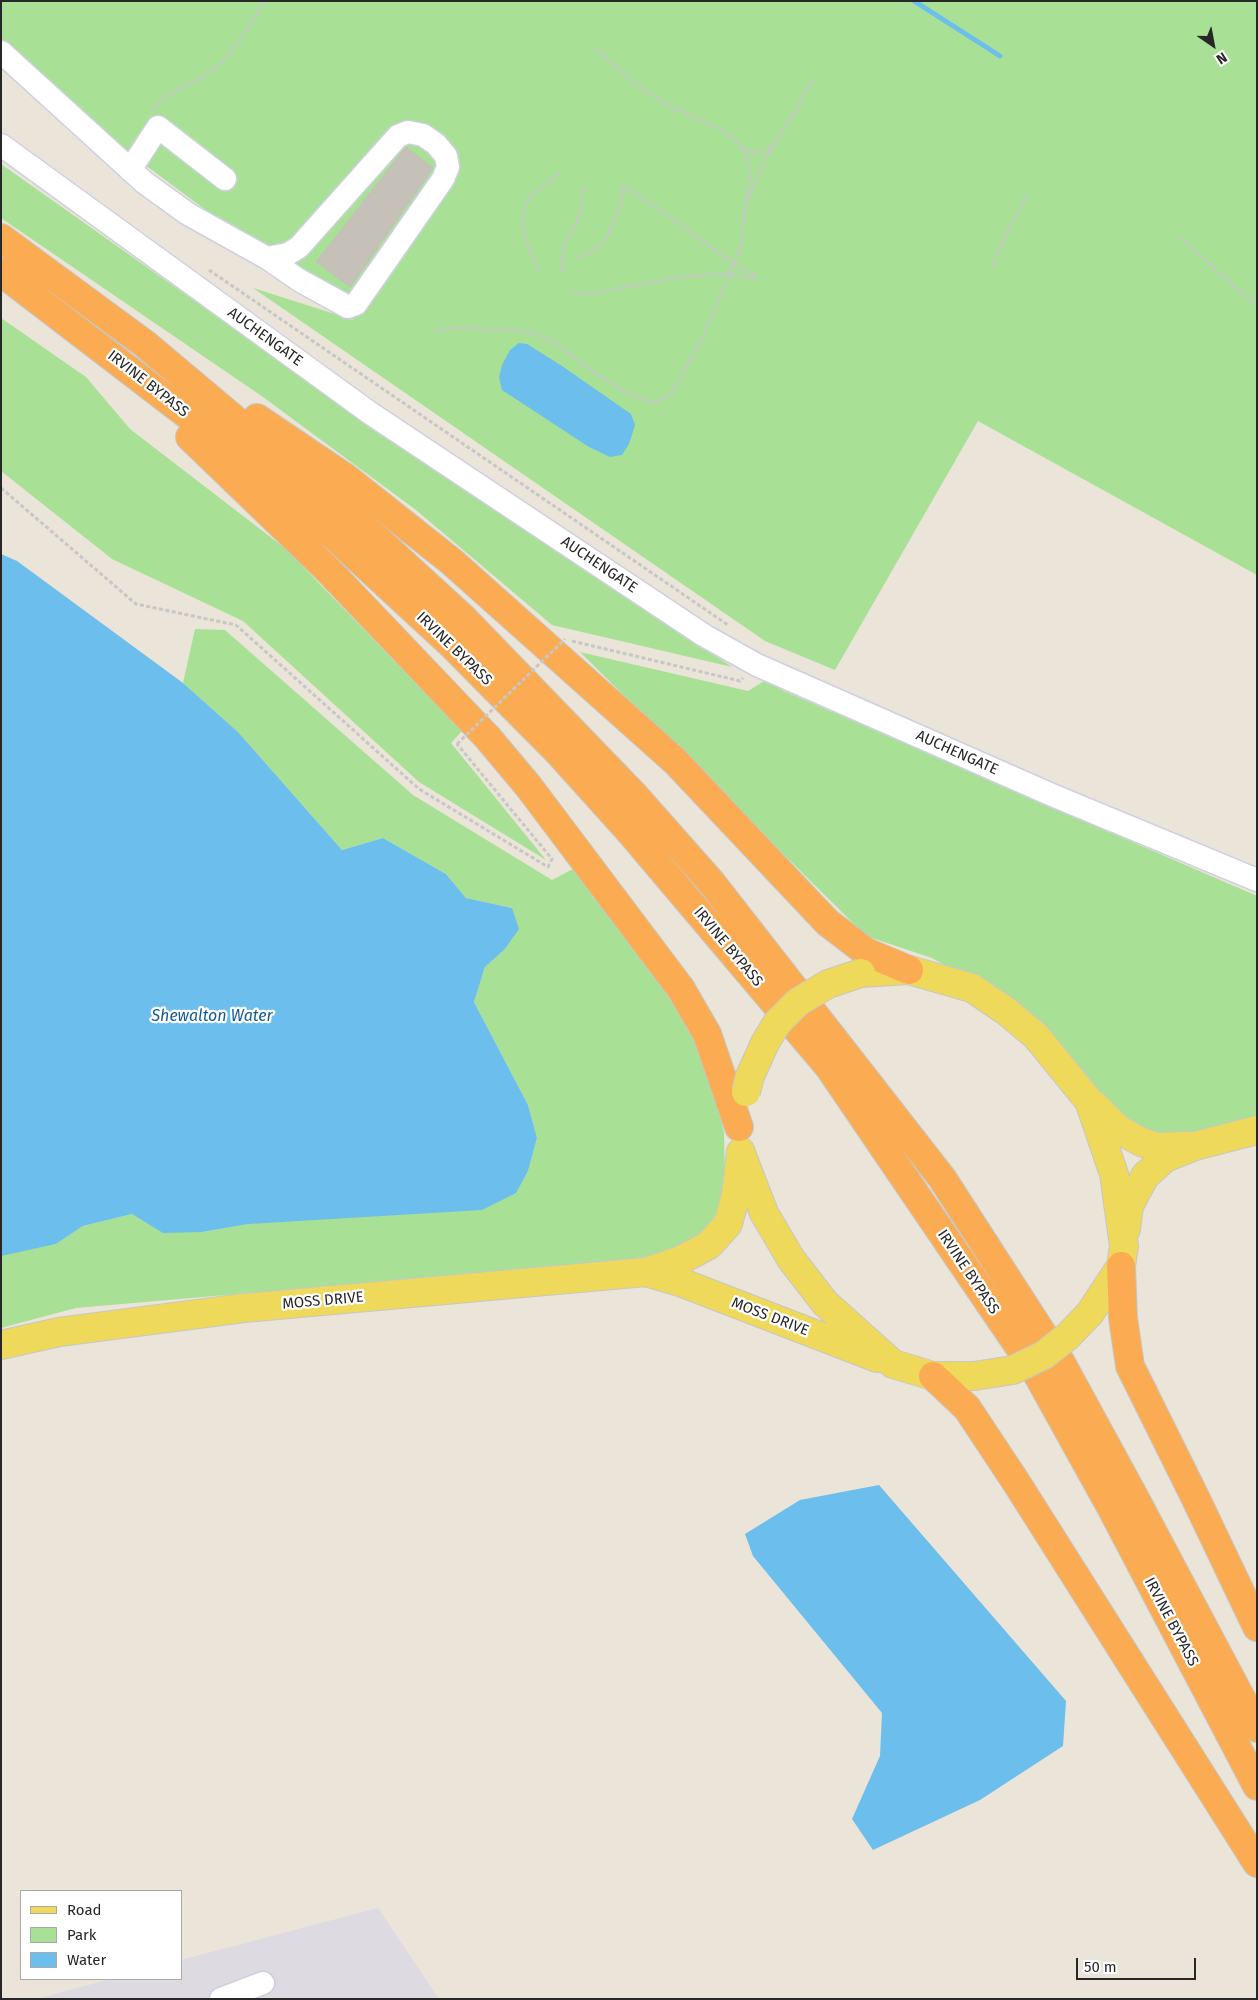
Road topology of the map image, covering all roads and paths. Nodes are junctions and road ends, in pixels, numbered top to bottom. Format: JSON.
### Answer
{"nodes":[{"id":1,"x":264,"y":1,"type":"edge"},
{"id":2,"x":595,"y":48,"type":"dead end"},
{"id":3,"x":1,"y":52,"type":"edge"},
{"id":4,"x":814,"y":79,"type":"dead end"},
{"id":5,"x":151,"y":111,"type":"dead end"},
{"id":6,"x":776,"y":142,"type":"junction"},
{"id":7,"x":1,"y":145,"type":"edge"},
{"id":8,"x":740,"y":146,"type":"junction"},
{"id":9,"x":130,"y":170,"type":"junction"},
{"id":10,"x":560,"y":173,"type":"dead end"},
{"id":11,"x":225,"y":179,"type":"dead end"},
{"id":12,"x":583,"y":186,"type":"dead end"},
{"id":13,"x":1028,"y":195,"type":"dead end"},
{"id":14,"x":746,"y":206,"type":"junction"},
{"id":15,"x":1179,"y":237,"type":"dead end"},
{"id":16,"x":1,"y":238,"type":"edge"},
{"id":17,"x":267,"y":258,"type":"junction"},
{"id":18,"x":579,"y":258,"type":"dead end"},
{"id":19,"x":734,"y":264,"type":"junction"},
{"id":20,"x":992,"y":268,"type":"dead end"},
{"id":21,"x":538,"y":269,"type":"dead end"},
{"id":22,"x":208,"y":270,"type":"dead end"},
{"id":23,"x":563,"y":272,"type":"dead end"},
{"id":24,"x":730,"y":274,"type":"junction"},
{"id":25,"x":12,"y":279,"type":"edge"},
{"id":26,"x":571,"y":292,"type":"dead end"},
{"id":27,"x":1257,"y":306,"type":"edge"},
{"id":28,"x":436,"y":331,"type":"dead end"},
{"id":29,"x":145,"y":344,"type":"junction"},
{"id":30,"x":1,"y":488,"type":"edge"},
{"id":31,"x":733,"y":629,"type":"dead end"},
{"id":32,"x":757,"y":665,"type":"junction"},
{"id":33,"x":1257,"y":880,"type":"edge"},
{"id":34,"x":909,"y":970,"type":"junction"},
{"id":35,"x":1089,"y":1101,"type":"junction"},
{"id":36,"x":1257,"y":1130,"type":"edge"},
{"id":37,"x":740,"y":1140,"type":"junction"},
{"id":38,"x":1195,"y":1146,"type":"junction"},
{"id":39,"x":1122,"y":1256,"type":"junction"},
{"id":40,"x":646,"y":1272,"type":"junction"},
{"id":41,"x":1,"y":1345,"type":"edge"},
{"id":42,"x":893,"y":1364,"type":"junction"},
{"id":43,"x":933,"y":1376,"type":"junction"},
{"id":44,"x":1257,"y":1626,"type":"edge"},
{"id":45,"x":1257,"y":1728,"type":"edge"},
{"id":46,"x":1257,"y":1786,"type":"edge"},
{"id":47,"x":1257,"y":1863,"type":"edge"},
{"id":48,"x":263,"y":1982,"type":"dead end"},
{"id":49,"x":221,"y":1999,"type":"edge"}],
"edges":[{"from":1,"to":5,"type":"path"},
{"from":2,"to":8,"type":"path"},
{"from":3,"to":9,"type":"street"},
{"from":4,"to":6,"type":"path"},
{"from":6,"to":8,"type":"path"},
{"from":6,"to":14,"type":"path"},
{"from":7,"to":32,"type":"street","name":"AUCHENGATE"},
{"from":8,"to":14,"type":"path"},
{"from":9,"to":11,"type":"street"},
{"from":9,"to":17,"type":"street"},
{"from":10,"to":21,"type":"path"},
{"from":12,"to":23,"type":"path"},
{"from":13,"to":20,"type":"path"},
{"from":14,"to":19,"type":"path"},
{"from":15,"to":27,"type":"path"},
{"from":16,"to":29,"type":"highway","name":"IRVINE BYPASS"},
{"from":17,"to":17,"type":"street"},
{"from":18,"to":19,"type":"path"},
{"from":19,"to":24,"type":"path"},
{"from":19,"to":24,"type":"path"},
{"from":22,"to":31,"type":"path"},
{"from":24,"to":26,"type":"path"},
{"from":24,"to":28,"type":"path"},
{"from":25,"to":37,"type":"highway"},
{"from":25,"to":46,"type":"highway","name":"IRVINE BYPASS"},
{"from":29,"to":34,"type":"highway"},
{"from":29,"to":45,"type":"highway","name":"IRVINE BYPASS"},
{"from":30,"to":32,"type":"path","bridge":true},
{"from":32,"to":33,"type":"street","name":"AUCHENGATE"},
{"from":34,"to":35,"type":"main road","name":"MOSS DRIVE"},
{"from":34,"to":37,"type":"main road","name":"MOSS DRIVE","bridge":true},
{"from":35,"to":38,"type":"main road"},
{"from":35,"to":39,"type":"main road"},
{"from":36,"to":38,"type":"main road"},
{"from":37,"to":40,"type":"main road","name":"MOSS DRIVE"},
{"from":37,"to":42,"type":"main road"},
{"from":38,"to":39,"type":"main road"},
{"from":39,"to":43,"type":"main road","name":"MOSS DRIVE","bridge":true},
{"from":39,"to":44,"type":"highway"},
{"from":40,"to":41,"type":"main road","name":"MOSS DRIVE"},
{"from":40,"to":42,"type":"main road","name":"MOSS DRIVE"},
{"from":42,"to":43,"type":"main road","name":"MOSS DRIVE"},
{"from":43,"to":47,"type":"highway"},
{"from":48,"to":49,"type":"street"}]}
